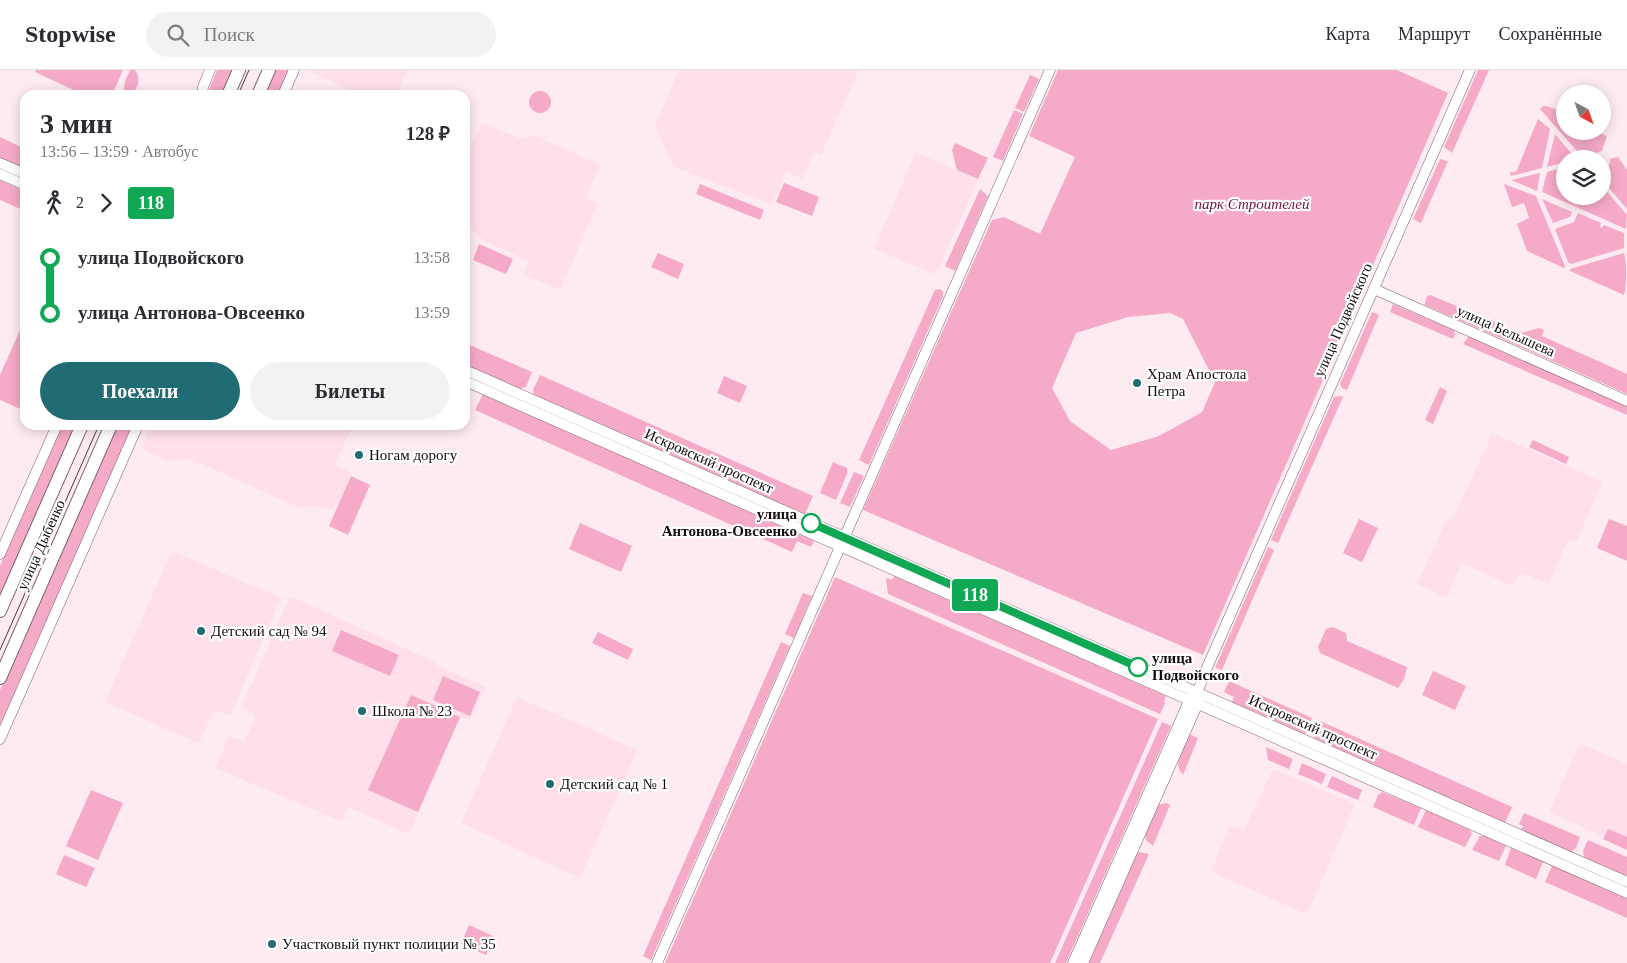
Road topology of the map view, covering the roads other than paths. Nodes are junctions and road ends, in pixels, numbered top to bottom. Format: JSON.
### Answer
{"nodes":[{"id":1,"x":210,"y":70,"type":"edge"},
{"id":2,"x":240,"y":70,"type":"edge"},
{"id":3,"x":269,"y":70,"type":"edge"},
{"id":4,"x":294,"y":70,"type":"edge"},
{"id":5,"x":1050,"y":70,"type":"edge"},
{"id":6,"x":1470,"y":70,"type":"edge"},
{"id":7,"x":203,"y":90,"type":"edge"},
{"id":8,"x":230,"y":90,"type":"edge"},
{"id":9,"x":260,"y":90,"type":"edge"},
{"id":10,"x":285,"y":90,"type":"edge"},
{"id":11,"x":0,"y":163,"type":"edge"},
{"id":12,"x":20,"y":172,"type":"edge"},
{"id":13,"x":0,"y":174,"type":"edge"},
{"id":14,"x":20,"y":183,"type":"edge"},
{"id":15,"x":1374,"y":289,"type":"junction"},
{"id":16,"x":470,"y":372,"type":"edge"},
{"id":17,"x":470,"y":383,"type":"edge"},
{"id":18,"x":1627,"y":400,"type":"edge"},
{"id":19,"x":55,"y":430,"type":"edge"},
{"id":20,"x":80,"y":430,"type":"edge"},
{"id":21,"x":109,"y":430,"type":"edge"},
{"id":22,"x":136,"y":430,"type":"edge"},
{"id":23,"x":843,"y":542,"type":"junction"},
{"id":24,"x":0,"y":554,"type":"edge"},
{"id":25,"x":0,"y":612,"type":"edge"},
{"id":26,"x":0,"y":678,"type":"edge"},
{"id":27,"x":1195,"y":699,"type":"junction"},
{"id":28,"x":0,"y":739,"type":"edge"},
{"id":29,"x":1627,"y":882,"type":"edge"},
{"id":30,"x":1627,"y":893,"type":"edge"},
{"id":31,"x":657,"y":963,"type":"edge"},
{"id":32,"x":1073,"y":963,"type":"edge"},
{"id":33,"x":1083,"y":963,"type":"edge"}],
"edges":[{"from":1,"to":7,"type":"street"},
{"from":2,"to":8,"type":"main road"},
{"from":3,"to":9,"type":"main road"},
{"from":4,"to":10,"type":"street"},
{"from":5,"to":23,"type":"street"},
{"from":6,"to":15,"type":"street","name":"улица Подвойского"},
{"from":11,"to":12,"type":"street"},
{"from":13,"to":14,"type":"street"},
{"from":15,"to":18,"type":"street","name":"улица Белышева"},
{"from":15,"to":27,"type":"street","name":"улица Подвойского"},
{"from":16,"to":23,"type":"street","name":"Искровский проспект"},
{"from":17,"to":23,"type":"street","name":"Искровский проспект"},
{"from":19,"to":24,"type":"street"},
{"from":20,"to":25,"type":"main road","name":"улица Дыбенко"},
{"from":21,"to":26,"type":"main road","name":"улица Дыбенко"},
{"from":22,"to":28,"type":"street"},
{"from":23,"to":27,"type":"street","name":"Искровский проспект"},
{"from":23,"to":31,"type":"street"},
{"from":27,"to":29,"type":"street","name":"Искровский проспект"},
{"from":27,"to":30,"type":"street","name":"Искровский проспект"},
{"from":27,"to":32,"type":"street","name":"улица Подвойского"},
{"from":27,"to":33,"type":"street","name":"улица Подвойского"}]}
